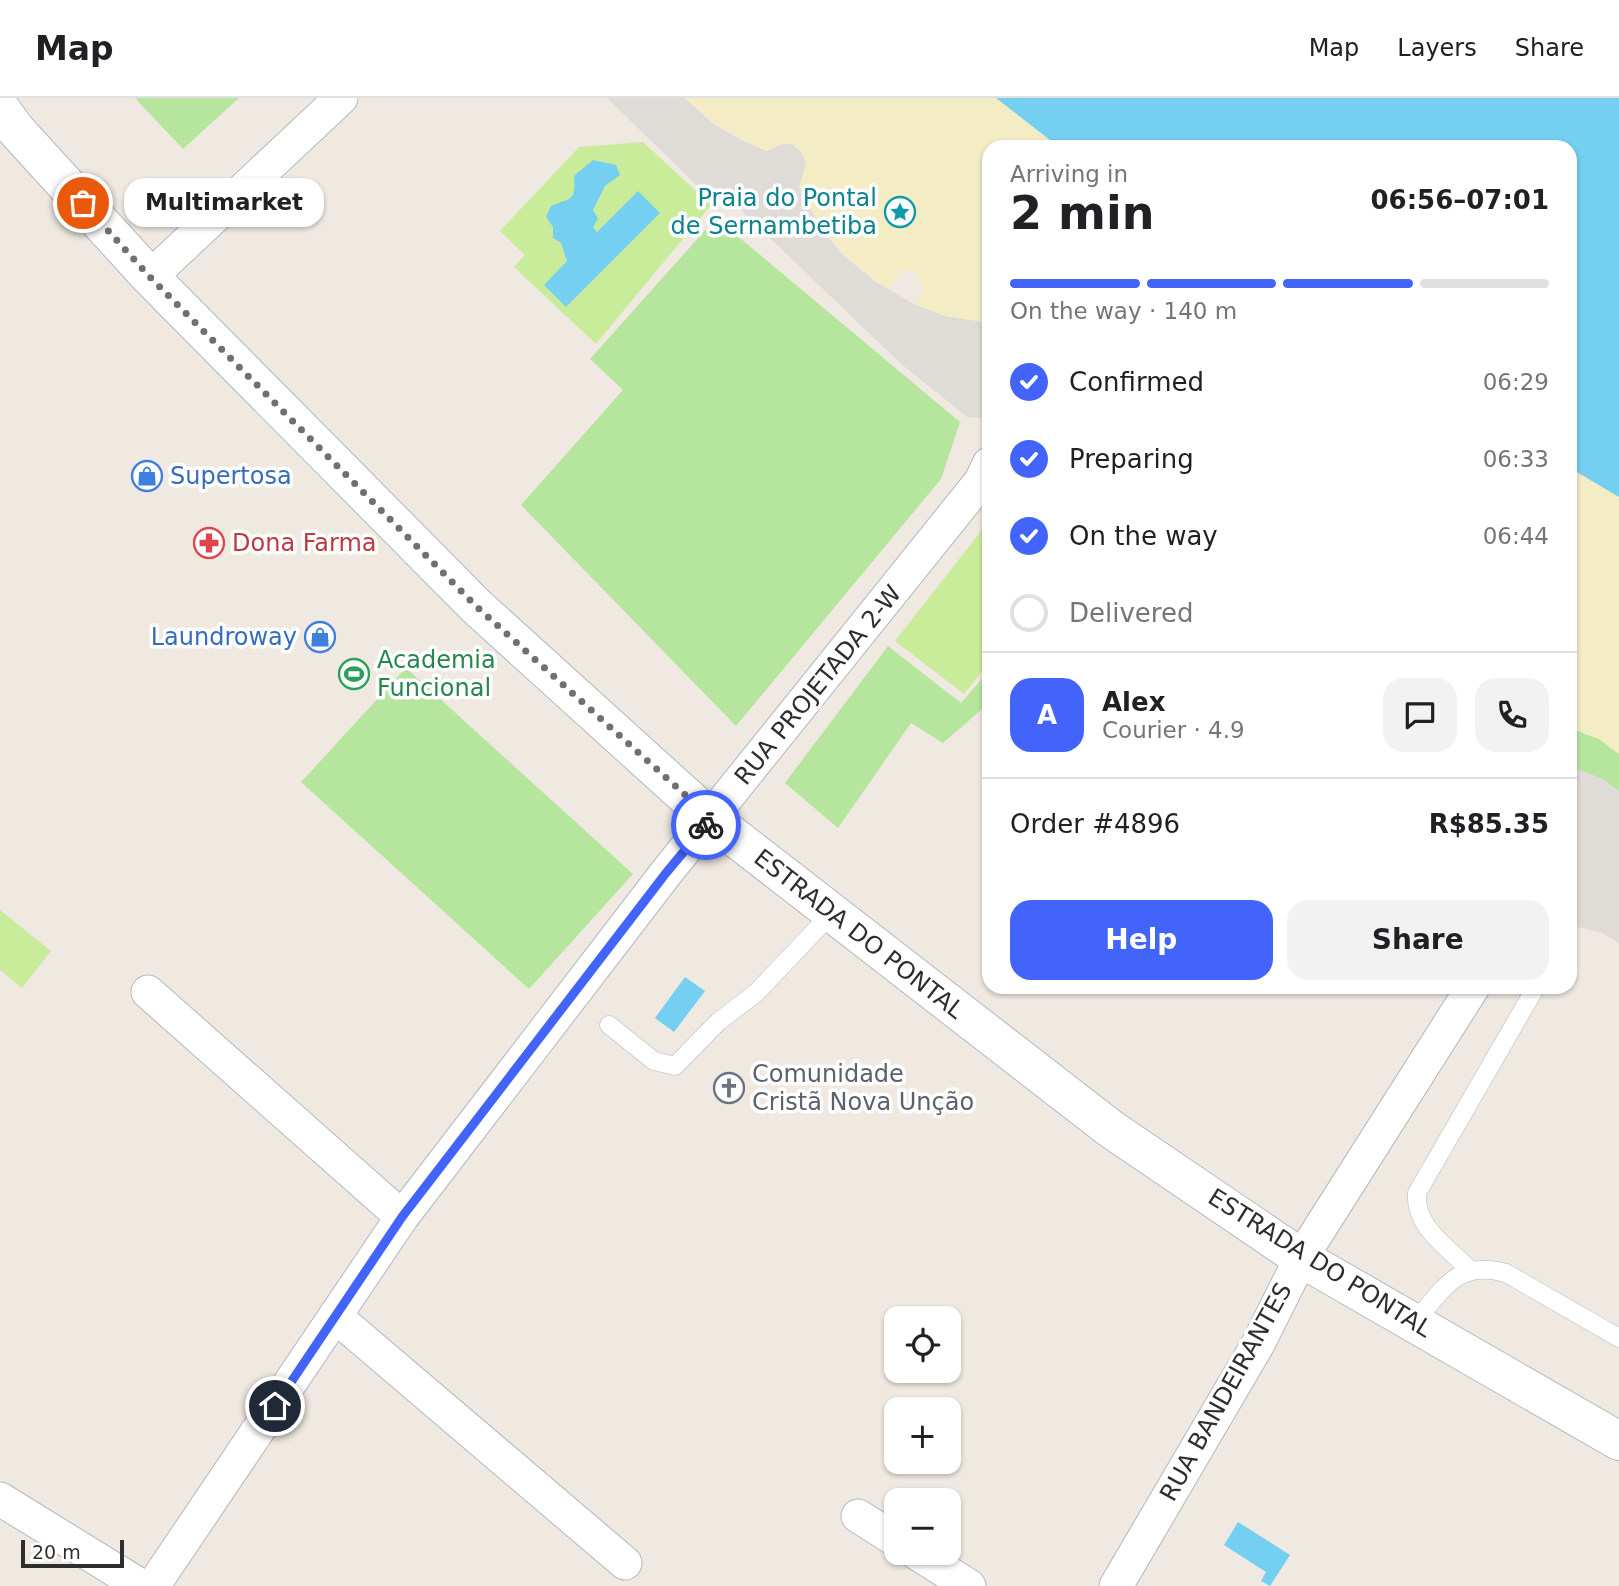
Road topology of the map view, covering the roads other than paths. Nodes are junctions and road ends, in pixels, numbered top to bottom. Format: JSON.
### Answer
{"nodes":[{"id":1,"x":341,"y":98,"type":"edge"},
{"id":2,"x":5,"y":118,"type":"edge"},
{"id":3,"x":150,"y":277,"type":"junction"},
{"id":4,"x":982,"y":479,"type":"edge"},
{"id":5,"x":712,"y":819,"type":"junction"},
{"id":6,"x":832,"y":913,"type":"junction"},
{"id":7,"x":148,"y":992,"type":"dead end"},
{"id":8,"x":1469,"y":994,"type":"edge"},
{"id":9,"x":1532,"y":994,"type":"edge"},
{"id":10,"x":609,"y":1025,"type":"dead end"},
{"id":11,"x":402,"y":1217,"type":"junction"},
{"id":12,"x":1301,"y":1258,"type":"junction"},
{"id":13,"x":1469,"y":1269,"type":"junction"},
{"id":14,"x":335,"y":1316,"type":"junction"},
{"id":15,"x":1414,"y":1323,"type":"junction"},
{"id":16,"x":1619,"y":1338,"type":"edge"},
{"id":17,"x":1619,"y":1441,"type":"edge"},
{"id":18,"x":0,"y":1499,"type":"edge"},
{"id":19,"x":858,"y":1516,"type":"dead end"},
{"id":20,"x":884,"y":1532,"type":"edge"},
{"id":21,"x":625,"y":1563,"type":"dead end"},
{"id":22,"x":936,"y":1565,"type":"edge"},
{"id":23,"x":141,"y":1586,"type":"edge"},
{"id":24,"x":153,"y":1586,"type":"edge"},
{"id":25,"x":969,"y":1586,"type":"edge"},
{"id":26,"x":1116,"y":1586,"type":"edge"}],
"edges":[{"from":1,"to":3,"type":"street"},
{"from":2,"to":3,"type":"main road","name":"ESTRADA DO PONTAL"},
{"from":3,"to":5,"type":"main road","name":"ESTRADA DO PONTAL"},
{"from":4,"to":5,"type":"street","name":"RUA PROJETADA 2-W"},
{"from":5,"to":6,"type":"main road","name":"ESTRADA DO PONTAL"},
{"from":5,"to":11,"type":"street","name":"RUA PROJETADA 2-W"},
{"from":6,"to":10,"type":"lane"},
{"from":6,"to":12,"type":"main road","name":"ESTRADA DO PONTAL"},
{"from":7,"to":11,"type":"street"},
{"from":8,"to":12,"type":"street","name":"RUA BANDEIRANTES"},
{"from":9,"to":13,"type":"lane"},
{"from":11,"to":14,"type":"street","name":"RUA PROJETADA 2-W"},
{"from":12,"to":15,"type":"main road","name":"ESTRADA DO PONTAL"},
{"from":12,"to":26,"type":"street","name":"RUA BANDEIRANTES"},
{"from":13,"to":15,"type":"lane"},
{"from":13,"to":16,"type":"lane"},
{"from":14,"to":21,"type":"street"},
{"from":14,"to":24,"type":"street","name":"RUA PROJETADA 2-W"},
{"from":15,"to":17,"type":"main road","name":"ESTRADA DO PONTAL"},
{"from":18,"to":23,"type":"street"},
{"from":19,"to":20,"type":"street"},
{"from":22,"to":25,"type":"street"}]}
